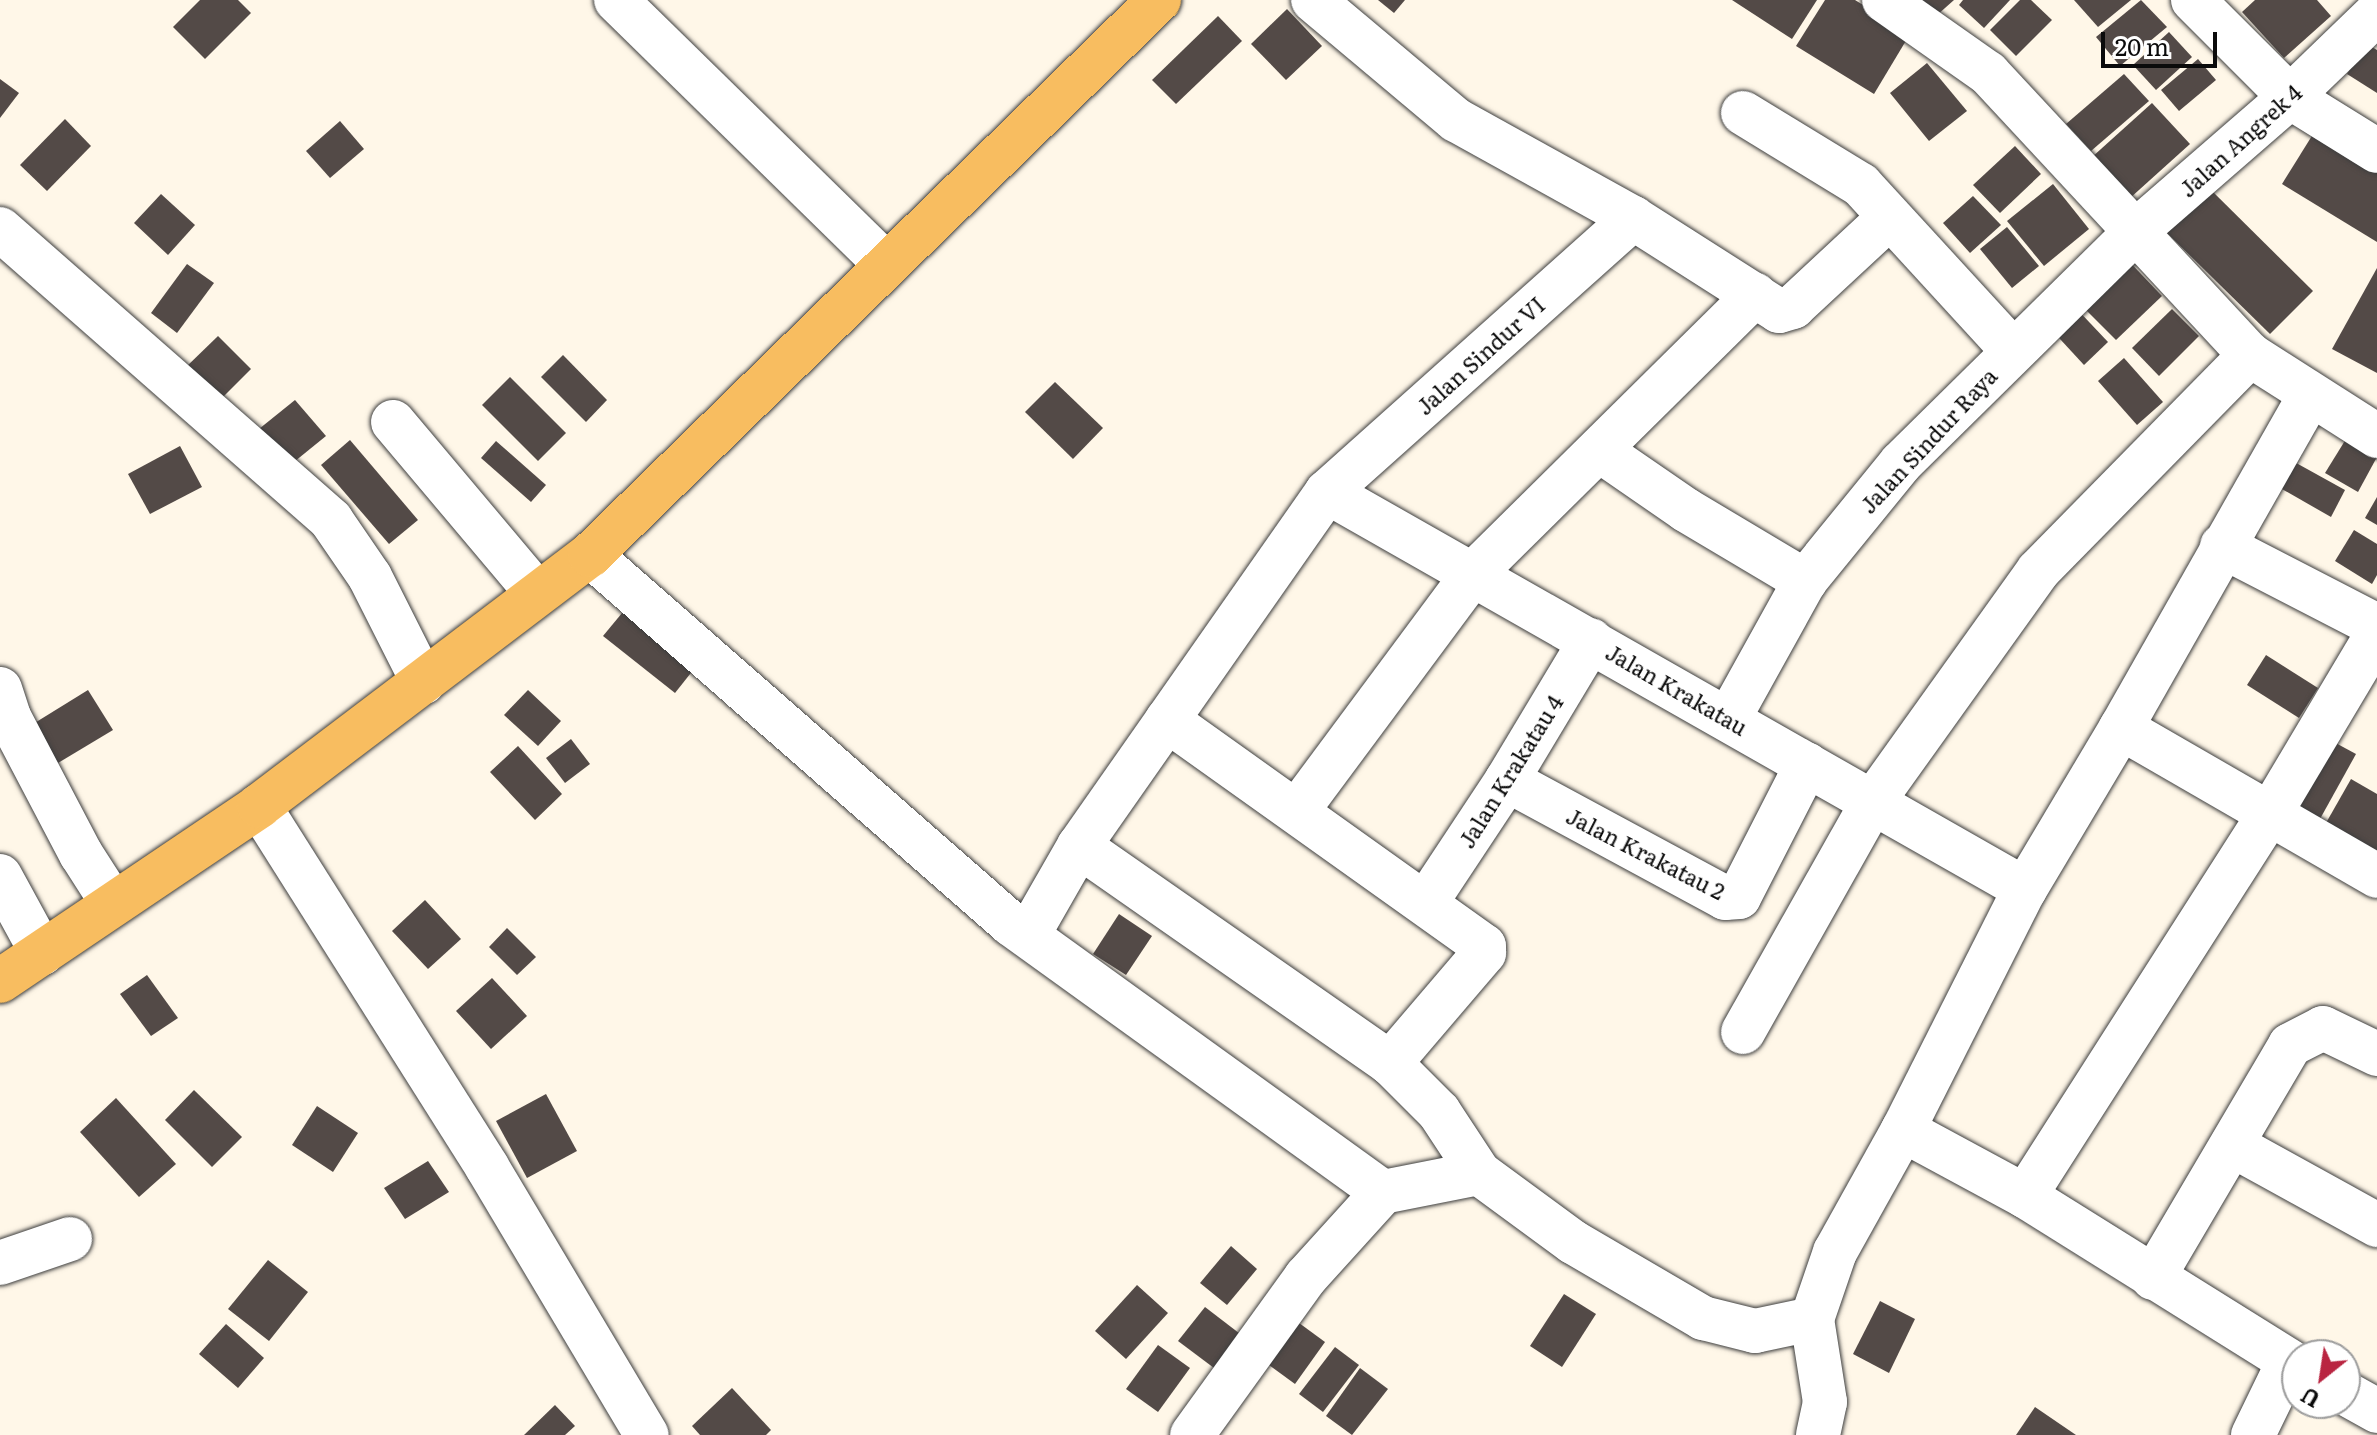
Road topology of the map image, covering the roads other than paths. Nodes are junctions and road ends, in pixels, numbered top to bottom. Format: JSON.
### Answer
{"nodes":[{"id":1,"x":616,"y":0,"type":"edge"},
{"id":2,"x":1159,"y":0,"type":"edge"},
{"id":3,"x":1313,"y":0,"type":"edge"},
{"id":4,"x":1884,"y":0,"type":"edge"},
{"id":5,"x":2193,"y":0,"type":"edge"},
{"id":6,"x":2377,"y":13,"type":"edge"},
{"id":7,"x":2290,"y":97,"type":"junction"},
{"id":8,"x":1743,"y":113,"type":"dead end"},
{"id":9,"x":2377,"y":151,"type":"edge"},
{"id":10,"x":1890,"y":217,"type":"junction"},
{"id":11,"x":1633,"y":218,"type":"junction"},
{"id":12,"x":0,"y":229,"type":"edge"},
{"id":13,"x":2136,"y":231,"type":"junction"},
{"id":14,"x":887,"y":265,"type":"junction"},
{"id":15,"x":1755,"y":295,"type":"junction"},
{"id":16,"x":2012,"y":350,"type":"junction"},
{"id":17,"x":2250,"y":355,"type":"junction"},
{"id":18,"x":2310,"y":395,"type":"junction"},
{"id":19,"x":393,"y":422,"type":"dead end"},
{"id":20,"x":2377,"y":436,"type":"edge"},
{"id":21,"x":1599,"y":450,"type":"junction"},
{"id":22,"x":1327,"y":492,"type":"junction"},
{"id":23,"x":2222,"y":546,"type":"junction"},
{"id":24,"x":590,"y":555,"type":"junction"},
{"id":25,"x":1473,"y":574,"type":"junction"},
{"id":26,"x":1805,"y":581,"type":"junction"},
{"id":27,"x":537,"y":593,"type":"junction"},
{"id":28,"x":2377,"y":626,"type":"edge"},
{"id":29,"x":2377,"y":634,"type":"edge"},
{"id":30,"x":1591,"y":640,"type":"junction"},
{"id":31,"x":423,"y":682,"type":"junction"},
{"id":32,"x":0,"y":689,"type":"edge"},
{"id":33,"x":1729,"y":718,"type":"junction"},
{"id":34,"x":1167,"y":720,"type":"junction"},
{"id":35,"x":2121,"y":728,"type":"junction"},
{"id":36,"x":1807,"y":764,"type":"junction"},
{"id":37,"x":1507,"y":780,"type":"junction"},
{"id":38,"x":1872,"y":803,"type":"junction"},
{"id":39,"x":259,"y":806,"type":"junction"},
{"id":40,"x":1297,"y":811,"type":"junction"},
{"id":41,"x":2271,"y":812,"type":"junction"},
{"id":42,"x":1079,"y":846,"type":"junction"},
{"id":43,"x":0,"y":876,"type":"edge"},
{"id":44,"x":2377,"y":876,"type":"edge"},
{"id":45,"x":2025,"y":889,"type":"junction"},
{"id":46,"x":1427,"y":901,"type":"junction"},
{"id":47,"x":113,"y":904,"type":"junction"},
{"id":48,"x":1028,"y":935,"type":"junction"},
{"id":49,"x":42,"y":953,"type":"junction"},
{"id":50,"x":0,"y":981,"type":"edge"},
{"id":51,"x":1743,"y":1032,"type":"dead end"},
{"id":52,"x":2377,"y":1054,"type":"edge"},
{"id":53,"x":1390,"y":1063,"type":"junction"},
{"id":54,"x":1903,"y":1130,"type":"junction"},
{"id":55,"x":2232,"y":1145,"type":"junction"},
{"id":56,"x":1479,"y":1173,"type":"junction"},
{"id":57,"x":1383,"y":1192,"type":"junction"},
{"id":58,"x":2025,"y":1196,"type":"junction"},
{"id":59,"x":2377,"y":1225,"type":"edge"},
{"id":60,"x":70,"y":1239,"type":"dead end"},
{"id":61,"x":0,"y":1263,"type":"edge"},
{"id":62,"x":2153,"y":1278,"type":"junction"},
{"id":63,"x":1812,"y":1319,"type":"junction"},
{"id":64,"x":2281,"y":1357,"type":"edge"},
{"id":65,"x":2281,"y":1385,"type":"edge"},
{"id":66,"x":1829,"y":1424,"type":"edge"},
{"id":67,"x":647,"y":1435,"type":"edge"},
{"id":68,"x":1192,"y":1435,"type":"edge"},
{"id":69,"x":2253,"y":1435,"type":"edge"}],
"edges":[{"from":1,"to":14,"type":"street"},
{"from":2,"to":14,"type":"main road"},
{"from":3,"to":11,"type":"street"},
{"from":4,"to":13,"type":"street"},
{"from":5,"to":7,"type":"street"},
{"from":6,"to":7,"type":"street","name":"Jalan Angrek 4"},
{"from":7,"to":9,"type":"street"},
{"from":7,"to":13,"type":"street","name":"Jalan Angrek 4"},
{"from":8,"to":10,"type":"street"},
{"from":10,"to":15,"type":"street"},
{"from":10,"to":16,"type":"street"},
{"from":11,"to":15,"type":"street"},
{"from":11,"to":22,"type":"street","name":"Jalan Sindur VI"},
{"from":12,"to":31,"type":"street"},
{"from":13,"to":16,"type":"street","name":"Jalan Sindur Raya"},
{"from":13,"to":17,"type":"street"},
{"from":14,"to":24,"type":"main road"},
{"from":15,"to":21,"type":"street"},
{"from":16,"to":26,"type":"street","name":"Jalan Sindur Raya"},
{"from":17,"to":18,"type":"street"},
{"from":17,"to":38,"type":"street"},
{"from":18,"to":20,"type":"street"},
{"from":18,"to":23,"type":"street"},
{"from":19,"to":27,"type":"street"},
{"from":21,"to":25,"type":"street"},
{"from":21,"to":26,"type":"street"},
{"from":22,"to":25,"type":"street","name":"Jalan Krakatau"},
{"from":22,"to":34,"type":"street","name":"Jalan Sindur VI"},
{"from":23,"to":28,"type":"street"},
{"from":23,"to":35,"type":"street"},
{"from":24,"to":27,"type":"main road"},
{"from":24,"to":48,"type":"street"},
{"from":25,"to":30,"type":"street","name":"Jalan Krakatau"},
{"from":25,"to":40,"type":"street"},
{"from":26,"to":33,"type":"street","name":"Jalan Sindur Raya"},
{"from":27,"to":31,"type":"main road"},
{"from":29,"to":41,"type":"street"},
{"from":30,"to":33,"type":"street","name":"Jalan Krakatau"},
{"from":30,"to":37,"type":"street","name":"Jalan Krakatau 4"},
{"from":31,"to":39,"type":"main road"},
{"from":32,"to":47,"type":"street"},
{"from":33,"to":36,"type":"street","name":"Jalan Krakatau"},
{"from":34,"to":40,"type":"street"},
{"from":34,"to":42,"type":"street","name":"Jalan Sindur VI"},
{"from":35,"to":41,"type":"street"},
{"from":35,"to":45,"type":"street"},
{"from":36,"to":37,"type":"street","name":"Jalan Krakatau 2"},
{"from":36,"to":38,"type":"street","name":"Jalan Krakatau"},
{"from":37,"to":46,"type":"street","name":"Jalan Krakatau 4"},
{"from":38,"to":45,"type":"street","name":"Jalan Krakatau"},
{"from":38,"to":51,"type":"street"},
{"from":39,"to":47,"type":"main road"},
{"from":39,"to":67,"type":"street"},
{"from":40,"to":46,"type":"street"},
{"from":41,"to":44,"type":"street"},
{"from":41,"to":58,"type":"street"},
{"from":42,"to":48,"type":"street","name":"Jalan Sindur VI"},
{"from":42,"to":53,"type":"street"},
{"from":43,"to":49,"type":"street"},
{"from":45,"to":54,"type":"street"},
{"from":46,"to":53,"type":"street"},
{"from":47,"to":49,"type":"main road"},
{"from":48,"to":57,"type":"street"},
{"from":49,"to":50,"type":"main road"},
{"from":52,"to":55,"type":"street"},
{"from":53,"to":56,"type":"street"},
{"from":54,"to":58,"type":"street"},
{"from":54,"to":63,"type":"street"},
{"from":55,"to":59,"type":"street"},
{"from":55,"to":62,"type":"street"},
{"from":56,"to":57,"type":"street"},
{"from":56,"to":63,"type":"street"},
{"from":57,"to":68,"type":"street"},
{"from":58,"to":62,"type":"street"},
{"from":60,"to":61,"type":"street"},
{"from":62,"to":64,"type":"street"},
{"from":63,"to":66,"type":"street"},
{"from":65,"to":69,"type":"street"}]}
